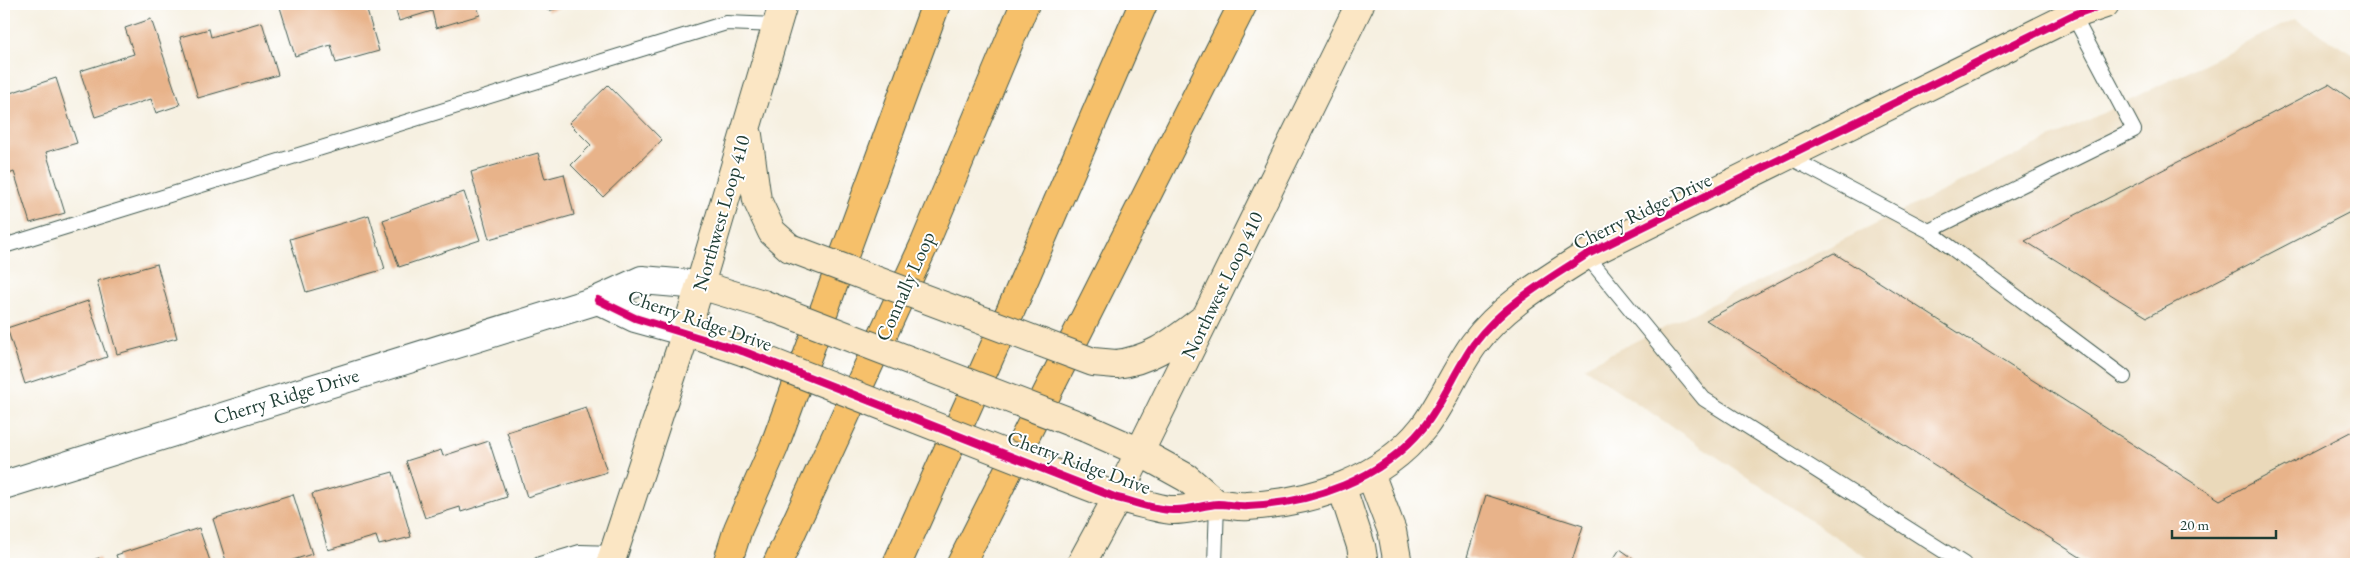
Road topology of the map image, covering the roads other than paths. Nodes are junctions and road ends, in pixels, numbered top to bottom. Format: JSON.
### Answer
{"nodes":[{"id":1,"x":936,"y":4,"type":"edge"},
{"id":2,"x":1025,"y":4,"type":"edge"},
{"id":3,"x":1143,"y":4,"type":"edge"},
{"id":4,"x":1243,"y":4,"type":"edge"},
{"id":5,"x":1360,"y":4,"type":"edge"},
{"id":6,"x":2105,"y":4,"type":"edge"},
{"id":7,"x":780,"y":14,"type":"edge"},
{"id":8,"x":2073,"y":15,"type":"junction"},
{"id":9,"x":747,"y":126,"type":"junction"},
{"id":10,"x":1789,"y":157,"type":"junction"},
{"id":11,"x":1929,"y":231,"type":"junction"},
{"id":12,"x":4,"y":246,"type":"edge"},
{"id":13,"x":1586,"y":255,"type":"junction"},
{"id":14,"x":700,"y":285,"type":"junction"},
{"id":15,"x":598,"y":300,"type":"junction"},
{"id":16,"x":1205,"y":318,"type":"junction"},
{"id":17,"x":686,"y":332,"type":"junction"},
{"id":18,"x":2124,"y":377,"type":"dead end"},
{"id":19,"x":1140,"y":452,"type":"junction"},
{"id":20,"x":1370,"y":473,"type":"junction"},
{"id":21,"x":4,"y":485,"type":"edge"},
{"id":22,"x":1342,"y":488,"type":"junction"},
{"id":23,"x":1117,"y":498,"type":"junction"},
{"id":24,"x":1218,"y":504,"type":"junction"},
{"id":25,"x":612,"y":559,"type":"edge"},
{"id":26,"x":540,"y":564,"type":"edge"},
{"id":27,"x":727,"y":564,"type":"edge"},
{"id":28,"x":777,"y":564,"type":"edge"},
{"id":29,"x":897,"y":564,"type":"edge"},
{"id":30,"x":961,"y":564,"type":"edge"},
{"id":31,"x":1081,"y":564,"type":"edge"},
{"id":32,"x":1215,"y":564,"type":"edge"},
{"id":33,"x":1364,"y":564,"type":"edge"},
{"id":34,"x":1398,"y":564,"type":"edge"},
{"id":35,"x":1964,"y":564,"type":"edge"}],
"edges":[{"from":1,"to":27,"type":"highway"},
{"from":2,"to":28,"type":"highway","name":"Connally Loop"},
{"from":3,"to":29,"type":"highway"},
{"from":4,"to":30,"type":"highway"},
{"from":5,"to":16,"type":"street","name":"Northwest Loop 410"},
{"from":6,"to":8,"type":"street","name":"Cherry Ridge Drive"},
{"from":7,"to":9,"type":"street","name":"Northwest Loop 410"},
{"from":7,"to":12,"type":"lane"},
{"from":8,"to":10,"type":"street","name":"Cherry Ridge Drive"},
{"from":8,"to":11,"type":"lane"},
{"from":9,"to":14,"type":"street","name":"Northwest Loop 410"},
{"from":9,"to":16,"type":"street","bridge":true},
{"from":10,"to":11,"type":"lane"},
{"from":10,"to":13,"type":"street","name":"Cherry Ridge Drive"},
{"from":11,"to":18,"type":"lane"},
{"from":13,"to":20,"type":"street","name":"Cherry Ridge Drive"},
{"from":13,"to":35,"type":"lane"},
{"from":14,"to":15,"type":"street","name":"Cherry Ridge Drive"},
{"from":14,"to":17,"type":"street","name":"Northwest Loop 410"},
{"from":14,"to":19,"type":"street","name":"Cherry Ridge Drive","bridge":true},
{"from":15,"to":17,"type":"street","name":"Cherry Ridge Drive"},
{"from":15,"to":21,"type":"street","name":"Cherry Ridge Drive"},
{"from":16,"to":19,"type":"street","name":"Northwest Loop 410"},
{"from":17,"to":23,"type":"street","name":"Cherry Ridge Drive","bridge":true},
{"from":17,"to":25,"type":"street","name":"Northwest Loop 410"},
{"from":19,"to":23,"type":"street","name":"Northwest Loop 410"},
{"from":19,"to":24,"type":"street","name":"Cherry Ridge Drive"},
{"from":20,"to":22,"type":"street","name":"Cherry Ridge Drive"},
{"from":20,"to":34,"type":"street"},
{"from":22,"to":24,"type":"street","name":"Cherry Ridge Drive"},
{"from":22,"to":33,"type":"street"},
{"from":23,"to":24,"type":"street","name":"Cherry Ridge Drive"},
{"from":23,"to":31,"type":"street","name":"Northwest Loop 410"},
{"from":24,"to":32,"type":"lane"},
{"from":25,"to":26,"type":"lane"}]}
